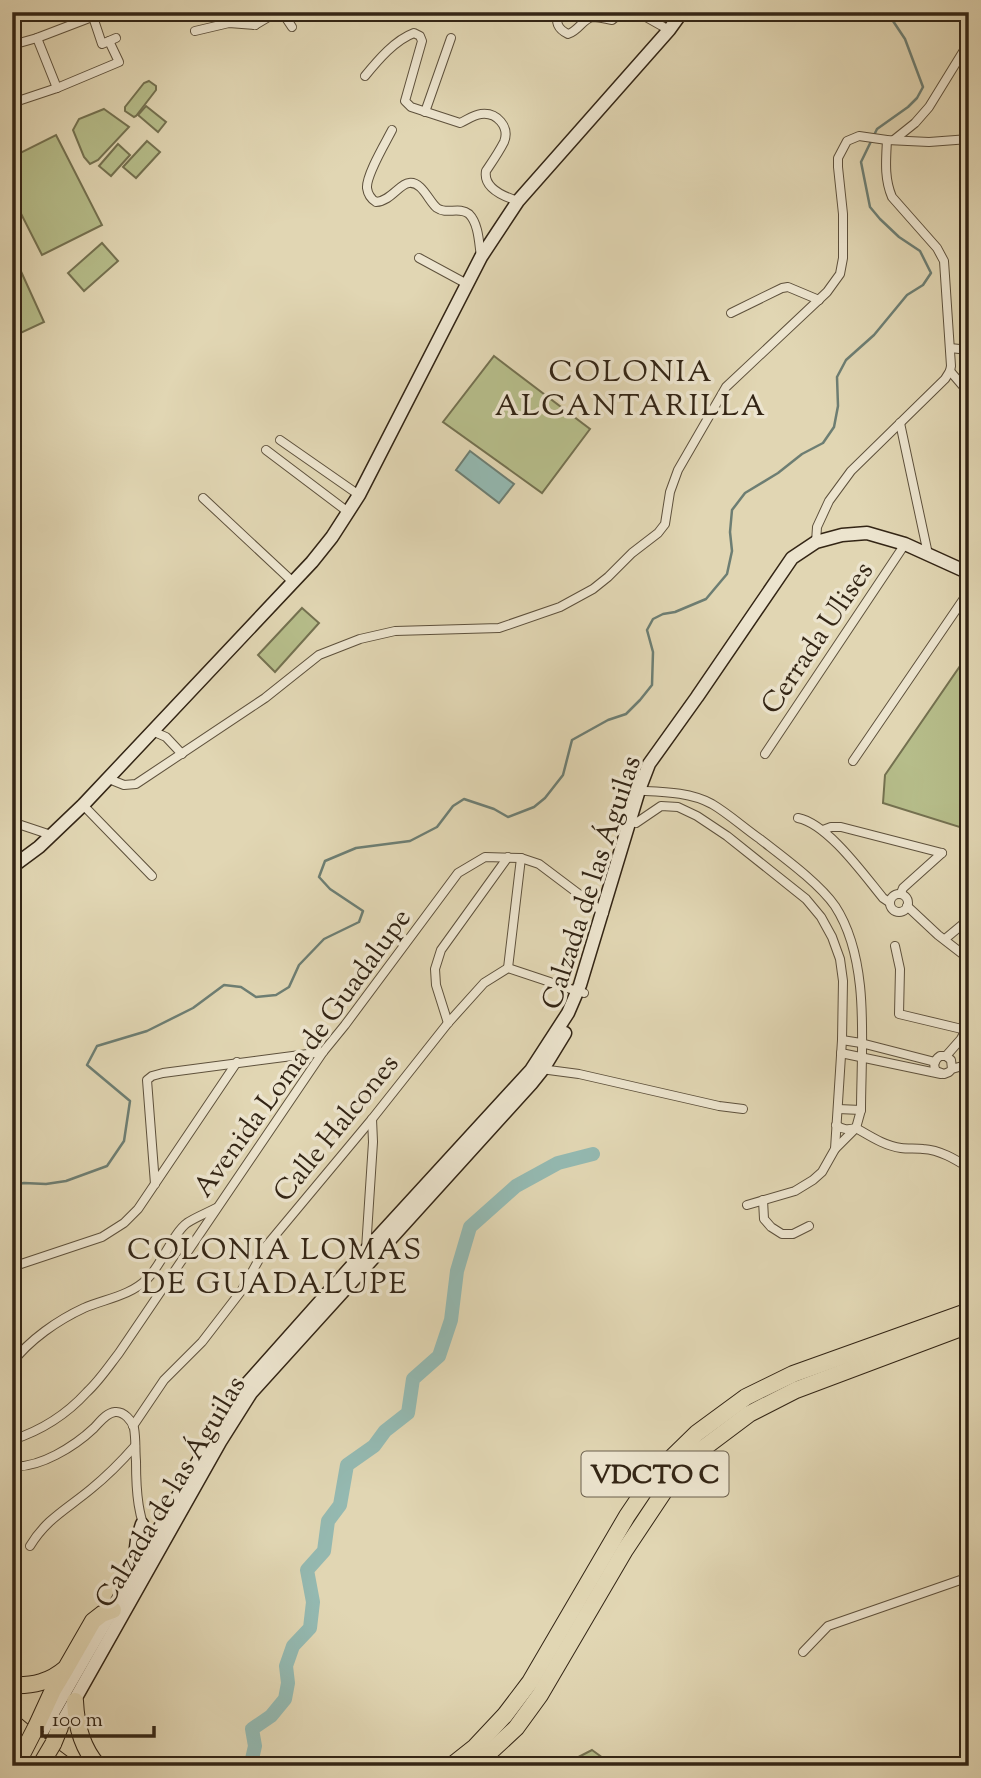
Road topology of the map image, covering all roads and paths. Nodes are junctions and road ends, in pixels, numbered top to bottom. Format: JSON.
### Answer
{"nodes":[{"id":1,"x":105,"y":12,"type":"edge"},
{"id":2,"x":243,"y":12,"type":"edge"},
{"id":3,"x":279,"y":12,"type":"edge"},
{"id":4,"x":560,"y":12,"type":"edge"},
{"id":5,"x":622,"y":12,"type":"edge"},
{"id":6,"x":637,"y":12,"type":"edge"},
{"id":7,"x":682,"y":12,"type":"edge"},
{"id":8,"x":93,"y":17,"type":"junction"},
{"id":9,"x":255,"y":25,"type":"junction"},
{"id":10,"x":292,"y":27,"type":"dead end"},
{"id":11,"x":195,"y":31,"type":"dead end"},
{"id":12,"x":666,"y":34,"type":"junction"},
{"id":13,"x":37,"y":38,"type":"junction"},
{"id":14,"x":451,"y":38,"type":"dead end"},
{"id":15,"x":969,"y":42,"type":"edge"},
{"id":16,"x":12,"y":45,"type":"edge"},
{"id":17,"x":365,"y":76,"type":"dead end"},
{"id":18,"x":57,"y":88,"type":"junction"},
{"id":19,"x":12,"y":103,"type":"edge"},
{"id":20,"x":425,"y":112,"type":"junction"},
{"id":21,"x":392,"y":130,"type":"dead end"},
{"id":22,"x":969,"y":139,"type":"edge"},
{"id":23,"x":888,"y":140,"type":"junction"},
{"id":24,"x":518,"y":201,"type":"junction"},
{"id":25,"x":481,"y":257,"type":"junction"},
{"id":26,"x":419,"y":258,"type":"dead end"},
{"id":27,"x":467,"y":284,"type":"junction"},
{"id":28,"x":819,"y":300,"type":"junction"},
{"id":29,"x":731,"y":313,"type":"dead end"},
{"id":30,"x":950,"y":348,"type":"junction"},
{"id":31,"x":969,"y":350,"type":"edge"},
{"id":32,"x":950,"y":371,"type":"junction"},
{"id":33,"x":969,"y":390,"type":"edge"},
{"id":34,"x":900,"y":423,"type":"junction"},
{"id":35,"x":280,"y":440,"type":"dead end"},
{"id":36,"x":266,"y":450,"type":"dead end"},
{"id":37,"x":359,"y":495,"type":"junction"},
{"id":38,"x":203,"y":498,"type":"dead end"},
{"id":39,"x":348,"y":513,"type":"junction"},
{"id":40,"x":816,"y":542,"type":"junction"},
{"id":41,"x":905,"y":544,"type":"junction"},
{"id":42,"x":928,"y":554,"type":"junction"},
{"id":43,"x":969,"y":573,"type":"edge"},
{"id":44,"x":293,"y":582,"type":"junction"},
{"id":45,"x":969,"y":591,"type":"edge"},
{"id":46,"x":152,"y":731,"type":"junction"},
{"id":47,"x":661,"y":748,"type":"junction"},
{"id":48,"x":182,"y":754,"type":"junction"},
{"id":49,"x":765,"y":754,"type":"dead end"},
{"id":50,"x":853,"y":761,"type":"dead end"},
{"id":51,"x":109,"y":779,"type":"junction"},
{"id":52,"x":645,"y":791,"type":"junction"},
{"id":53,"x":665,"y":792,"type":"junction"},
{"id":54,"x":83,"y":805,"type":"junction"},
{"id":55,"x":661,"y":806,"type":"junction"},
{"id":56,"x":798,"y":818,"type":"dead end"},
{"id":57,"x":12,"y":822,"type":"edge"},
{"id":58,"x":636,"y":822,"type":"junction"},
{"id":59,"x":823,"y":830,"type":"junction"},
{"id":60,"x":51,"y":835,"type":"junction"},
{"id":61,"x":508,"y":858,"type":"junction"},
{"id":62,"x":521,"y":858,"type":"junction"},
{"id":63,"x":12,"y":867,"type":"edge"},
{"id":64,"x":152,"y":876,"type":"dead end"},
{"id":65,"x":901,"y":894,"type":"junction"},
{"id":66,"x":889,"y":902,"type":"junction"},
{"id":67,"x":908,"y":906,"type":"junction"},
{"id":68,"x":604,"y":913,"type":"junction"},
{"id":69,"x":969,"y":919,"type":"edge"},
{"id":70,"x":945,"y":939,"type":"junction"},
{"id":71,"x":895,"y":946,"type":"dead end"},
{"id":72,"x":969,"y":959,"type":"edge"},
{"id":73,"x":508,"y":968,"type":"junction"},
{"id":74,"x":550,"y":982,"type":"dead end"},
{"id":75,"x":564,"y":987,"type":"dead end"},
{"id":76,"x":581,"y":993,"type":"junction"},
{"id":77,"x":448,"y":1023,"type":"junction"},
{"id":78,"x":967,"y":1026,"type":"edge"},
{"id":79,"x":842,"y":1040,"type":"junction"},
{"id":80,"x":861,"y":1043,"type":"junction"},
{"id":81,"x":875,"y":1046,"type":"junction"},
{"id":82,"x":323,"y":1052,"type":"junction"},
{"id":83,"x":841,"y":1053,"type":"junction"},
{"id":84,"x":861,"y":1056,"type":"junction"},
{"id":85,"x":946,"y":1056,"type":"junction"},
{"id":86,"x":873,"y":1058,"type":"junction"},
{"id":87,"x":237,"y":1062,"type":"junction"},
{"id":88,"x":935,"y":1062,"type":"junction"},
{"id":89,"x":969,"y":1064,"type":"edge"},
{"id":90,"x":952,"y":1069,"type":"junction"},
{"id":91,"x":537,"y":1070,"type":"junction"},
{"id":92,"x":941,"y":1074,"type":"junction"},
{"id":93,"x":743,"y":1109,"type":"dead end"},
{"id":94,"x":838,"y":1109,"type":"junction"},
{"id":95,"x":860,"y":1110,"type":"junction"},
{"id":96,"x":372,"y":1119,"type":"junction"},
{"id":97,"x":836,"y":1125,"type":"junction"},
{"id":98,"x":856,"y":1128,"type":"junction"},
{"id":99,"x":835,"y":1149,"type":"junction"},
{"id":100,"x":969,"y":1168,"type":"edge"},
{"id":101,"x":155,"y":1184,"type":"junction"},
{"id":102,"x":763,"y":1200,"type":"junction"},
{"id":103,"x":747,"y":1205,"type":"dead end"},
{"id":104,"x":216,"y":1208,"type":"junction"},
{"id":105,"x":809,"y":1226,"type":"dead end"},
{"id":106,"x":367,"y":1257,"type":"junction"},
{"id":107,"x":12,"y":1267,"type":"edge"},
{"id":108,"x":969,"y":1311,"type":"edge"},
{"id":109,"x":969,"y":1325,"type":"edge"},
{"id":110,"x":12,"y":1363,"type":"edge"},
{"id":111,"x":133,"y":1426,"type":"junction"},
{"id":112,"x":12,"y":1440,"type":"edge"},
{"id":113,"x":135,"y":1446,"type":"junction"},
{"id":114,"x":12,"y":1466,"type":"edge"},
{"id":115,"x":142,"y":1524,"type":"junction"},
{"id":116,"x":157,"y":1545,"type":"junction"},
{"id":117,"x":30,"y":1546,"type":"dead end"},
{"id":118,"x":133,"y":1576,"type":"junction"},
{"id":119,"x":969,"y":1577,"type":"edge"},
{"id":120,"x":113,"y":1610,"type":"junction"},
{"id":121,"x":803,"y":1652,"type":"dead end"},
{"id":122,"x":66,"y":1668,"type":"junction"},
{"id":123,"x":12,"y":1685,"type":"edge"},
{"id":124,"x":12,"y":1691,"type":"edge"},
{"id":125,"x":50,"y":1697,"type":"junction"},
{"id":126,"x":75,"y":1701,"type":"junction"},
{"id":127,"x":12,"y":1722,"type":"edge"},
{"id":128,"x":60,"y":1727,"type":"joint"},
{"id":129,"x":46,"y":1736,"type":"junction"},
{"id":130,"x":12,"y":1740,"type":"edge"},
{"id":131,"x":16,"y":1766,"type":"edge"},
{"id":132,"x":41,"y":1766,"type":"edge"},
{"id":133,"x":66,"y":1766,"type":"edge"},
{"id":134,"x":98,"y":1766,"type":"edge"},
{"id":135,"x":451,"y":1766,"type":"edge"},
{"id":136,"x":475,"y":1766,"type":"edge"}],
"edges":[{"from":1,"to":8,"type":"street"},
{"from":2,"to":9,"type":"street"},
{"from":3,"to":9,"type":"street"},
{"from":3,"to":10,"type":"street"},
{"from":4,"to":5,"type":"street"},
{"from":6,"to":12,"type":"street"},
{"from":7,"to":12,"type":"main road"},
{"from":8,"to":13,"type":"street"},
{"from":8,"to":18,"type":"street"},
{"from":9,"to":11,"type":"street"},
{"from":12,"to":24,"type":"main road"},
{"from":13,"to":16,"type":"street"},
{"from":13,"to":18,"type":"street"},
{"from":14,"to":20,"type":"street"},
{"from":15,"to":23,"type":"street"},
{"from":17,"to":20,"type":"street"},
{"from":18,"to":19,"type":"street"},
{"from":20,"to":24,"type":"street"},
{"from":21,"to":25,"type":"street"},
{"from":22,"to":23,"type":"street"},
{"from":23,"to":28,"type":"street"},
{"from":23,"to":30,"type":"street"},
{"from":24,"to":25,"type":"main road"},
{"from":25,"to":27,"type":"main road"},
{"from":26,"to":27,"type":"street"},
{"from":27,"to":37,"type":"main road"},
{"from":28,"to":29,"type":"street"},
{"from":28,"to":48,"type":"street"},
{"from":30,"to":31,"type":"street"},
{"from":30,"to":32,"type":"street"},
{"from":32,"to":33,"type":"street"},
{"from":32,"to":34,"type":"street"},
{"from":34,"to":40,"type":"street"},
{"from":34,"to":42,"type":"street"},
{"from":35,"to":37,"type":"street"},
{"from":36,"to":39,"type":"street"},
{"from":37,"to":39,"type":"main road"},
{"from":38,"to":44,"type":"street"},
{"from":39,"to":44,"type":"main road"},
{"from":40,"to":41,"type":"main road","name":"Calzada de las Águilas"},
{"from":40,"to":47,"type":"main road","name":"Calzada de las Águilas"},
{"from":41,"to":42,"type":"main road","name":"Calzada de las Águilas"},
{"from":41,"to":49,"type":"street","name":"Cerrada Ulises"},
{"from":42,"to":43,"type":"main road","name":"Calzada de las Águilas"},
{"from":44,"to":46,"type":"main road"},
{"from":45,"to":50,"type":"street"},
{"from":46,"to":48,"type":"street"},
{"from":46,"to":51,"type":"main road"},
{"from":47,"to":52,"type":"main road","name":"Calzada de las Águilas"},
{"from":47,"to":68,"type":"main road","name":"Calzada de las Águilas"},
{"from":48,"to":51,"type":"street"},
{"from":51,"to":54,"type":"main road"},
{"from":52,"to":53,"type":"street"},
{"from":52,"to":58,"type":"main road","name":"Calzada de las Águilas"},
{"from":53,"to":55,"type":"street"},
{"from":53,"to":80,"type":"street"},
{"from":54,"to":60,"type":"main road"},
{"from":54,"to":64,"type":"street"},
{"from":55,"to":58,"type":"street"},
{"from":55,"to":79,"type":"street"},
{"from":56,"to":59,"type":"street"},
{"from":57,"to":60,"type":"street"},
{"from":58,"to":68,"type":"main road","name":"Calzada de las Águilas"},
{"from":59,"to":65,"type":"street"},
{"from":59,"to":66,"type":"street"},
{"from":60,"to":63,"type":"main road"},
{"from":61,"to":62,"type":"street","name":"Avenida Loma de Guadalupe"},
{"from":61,"to":77,"type":"street"},
{"from":61,"to":82,"type":"street","name":"Avenida Loma de Guadalupe"},
{"from":62,"to":68,"type":"street","name":"Avenida Loma de Guadalupe"},
{"from":62,"to":73,"type":"street"},
{"from":65,"to":66,"type":"street"},
{"from":65,"to":67,"type":"street"},
{"from":66,"to":67,"type":"street"},
{"from":67,"to":70,"type":"street"},
{"from":68,"to":76,"type":"main road","name":"Calzada de las Águilas"},
{"from":69,"to":70,"type":"street"},
{"from":70,"to":72,"type":"street"},
{"from":71,"to":78,"type":"street"},
{"from":73,"to":74,"type":"street"},
{"from":73,"to":77,"type":"street","name":"Calle Halcones"},
{"from":75,"to":76,"type":"street"},
{"from":76,"to":91,"type":"main road","name":"Calzada de las Águilas"},
{"from":77,"to":96,"type":"street","name":"Calle Halcones"},
{"from":78,"to":85,"type":"street"},
{"from":79,"to":80,"type":"street"},
{"from":79,"to":83,"type":"street"},
{"from":80,"to":81,"type":"street"},
{"from":80,"to":84,"type":"street"},
{"from":81,"to":86,"type":"street"},
{"from":81,"to":88,"type":"street"},
{"from":82,"to":87,"type":"street"},
{"from":82,"to":104,"type":"street","name":"Avenida Loma de Guadalupe"},
{"from":83,"to":84,"type":"street"},
{"from":83,"to":94,"type":"street"},
{"from":84,"to":86,"type":"street"},
{"from":84,"to":95,"type":"street"},
{"from":85,"to":88,"type":"street"},
{"from":85,"to":90,"type":"street"},
{"from":86,"to":92,"type":"street"},
{"from":87,"to":101,"type":"street"},
{"from":87,"to":101,"type":"street"},
{"from":88,"to":92,"type":"street"},
{"from":89,"to":90,"type":"street"},
{"from":90,"to":92,"type":"street"},
{"from":91,"to":93,"type":"street"},
{"from":91,"to":106,"type":"main road","name":"Calzada de las Águilas"},
{"from":94,"to":95,"type":"street"},
{"from":94,"to":97,"type":"street"},
{"from":95,"to":98,"type":"street"},
{"from":96,"to":106,"type":"street"},
{"from":96,"to":111,"type":"street","name":"Calle Halcones"},
{"from":97,"to":98,"type":"street"},
{"from":97,"to":99,"type":"street"},
{"from":98,"to":99,"type":"street"},
{"from":98,"to":100,"type":"street"},
{"from":99,"to":102,"type":"street"},
{"from":101,"to":107,"type":"street"},
{"from":102,"to":103,"type":"street"},
{"from":102,"to":105,"type":"street"},
{"from":104,"to":110,"type":"street"},
{"from":104,"to":112,"type":"street","name":"Avenida Loma de Guadalupe"},
{"from":106,"to":116,"type":"main road","name":"Calzada de las Águilas"},
{"from":108,"to":135,"type":"highway","number":"VDCTO C"},
{"from":109,"to":136,"type":"highway","number":"VDCTO C"},
{"from":111,"to":113,"type":"street"},
{"from":111,"to":114,"type":"street"},
{"from":113,"to":115,"type":"street"},
{"from":113,"to":117,"type":"street"},
{"from":115,"to":116,"type":"street"},
{"from":115,"to":118,"type":"main road"},
{"from":116,"to":118,"type":"main road","name":"Calzada de las Águilas"},
{"from":116,"to":126,"type":"main road","name":"Calzada de las Águilas"},
{"from":118,"to":120,"type":"main road","name":"Calzada de las Águilas"},
{"from":119,"to":121,"type":"street"},
{"from":120,"to":122,"type":"highway"},
{"from":120,"to":129,"type":"main road","name":"Calzada de las Águilas"},
{"from":122,"to":123,"type":"highway"},
{"from":122,"to":125,"type":"highway"},
{"from":124,"to":125,"type":"highway"},
{"from":125,"to":129,"type":"highway"},
{"from":126,"to":128,"type":"main road","name":"Calzada de las Águilas"},
{"from":126,"to":134,"type":"highway"},
{"from":127,"to":133,"type":"highway"},
{"from":128,"to":129,"type":"highway"},
{"from":129,"to":131,"type":"highway","bridge":true},
{"from":129,"to":132,"type":"highway","bridge":true},
{"from":130,"to":132,"type":"highway"}]}
